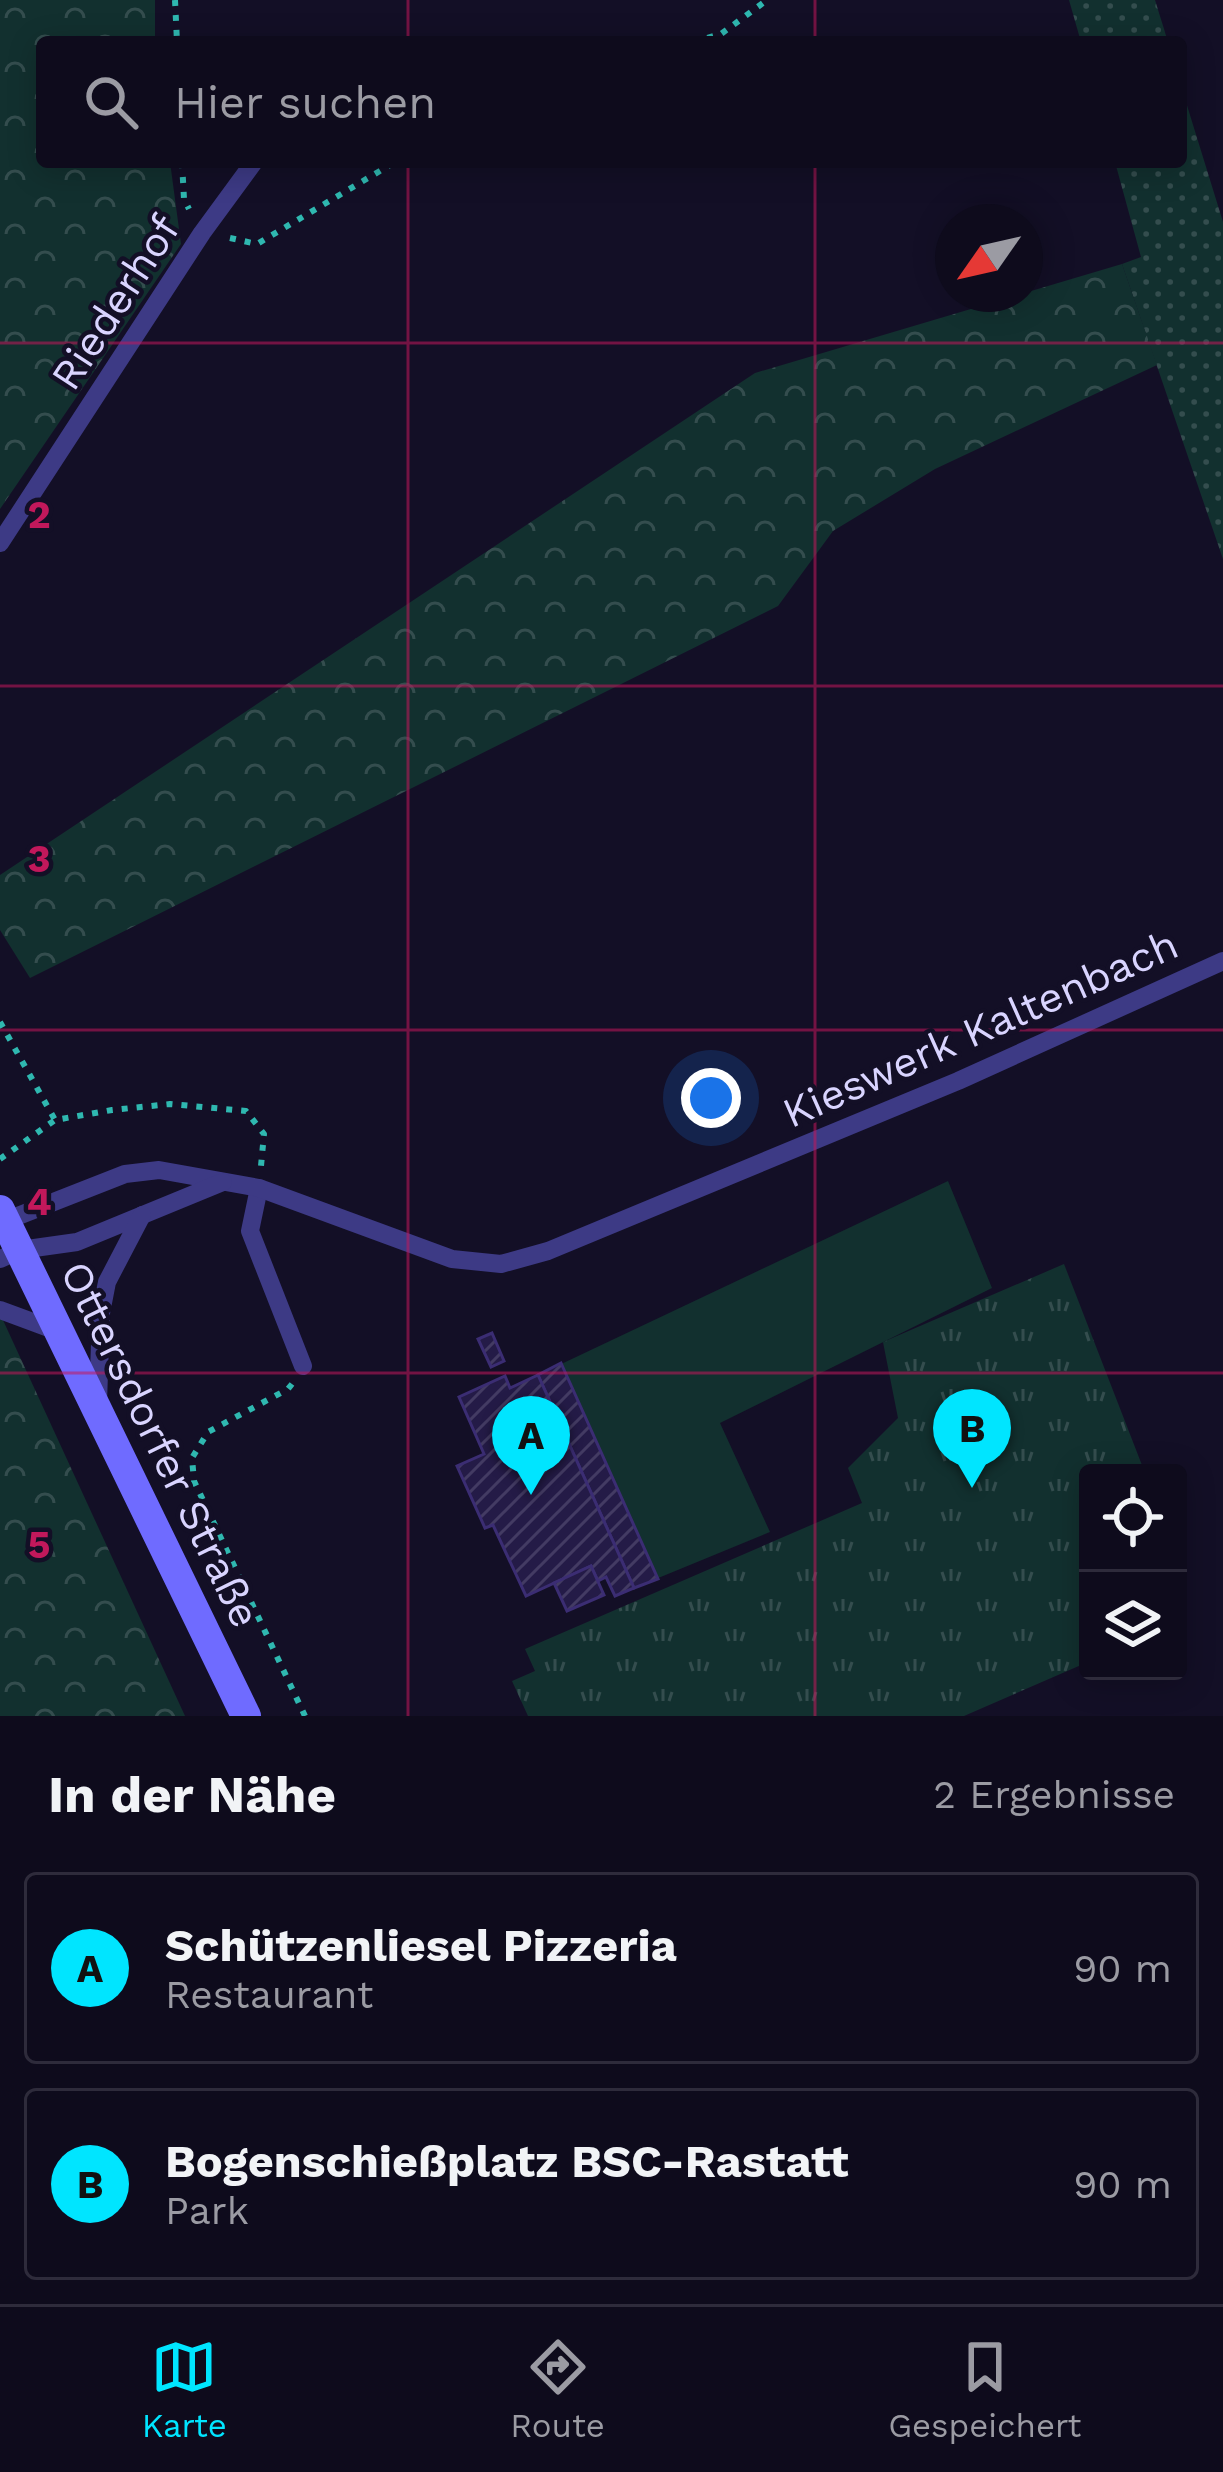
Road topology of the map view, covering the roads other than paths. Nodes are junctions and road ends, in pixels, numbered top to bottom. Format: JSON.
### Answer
{"nodes":[{"id":1,"x":250,"y":168,"type":"edge"},
{"id":2,"x":0,"y":543,"type":"edge"},
{"id":3,"x":1223,"y":961,"type":"edge"},
{"id":4,"x":223,"y":1182,"type":"junction"},
{"id":5,"x":259,"y":1187,"type":"junction"},
{"id":6,"x":142,"y":1215,"type":"junction"},
{"id":7,"x":5,"y":1233,"type":"edge"},
{"id":8,"x":0,"y":1310,"type":"edge"},
{"id":9,"x":60,"y":1332,"type":"junction"},
{"id":10,"x":303,"y":1366,"type":"road end"},
{"id":11,"x":98,"y":1408,"type":"junction"},
{"id":12,"x":245,"y":1716,"type":"edge"}],
"edges":[{"from":1,"to":2,"type":"lane","name":"Riederhof"},
{"from":3,"to":5,"type":"lane","name":"Kieswerk Kaltenbach"},
{"from":4,"to":5,"type":"lane","name":"Kieswerk Kaltenbach"},
{"from":4,"to":6,"type":"lane"},
{"from":4,"to":7,"type":"lane","name":"Kieswerk Kaltenbach"},
{"from":5,"to":10,"type":"lane"},
{"from":6,"to":7,"type":"lane"},
{"from":6,"to":11,"type":"lane"},
{"from":7,"to":9,"type":"street","name":"Ottersdorfer Straße"},
{"from":8,"to":9,"type":"lane"},
{"from":9,"to":11,"type":"street","name":"Ottersdorfer Straße"},
{"from":11,"to":12,"type":"street","name":"Ottersdorfer Straße"}]}
